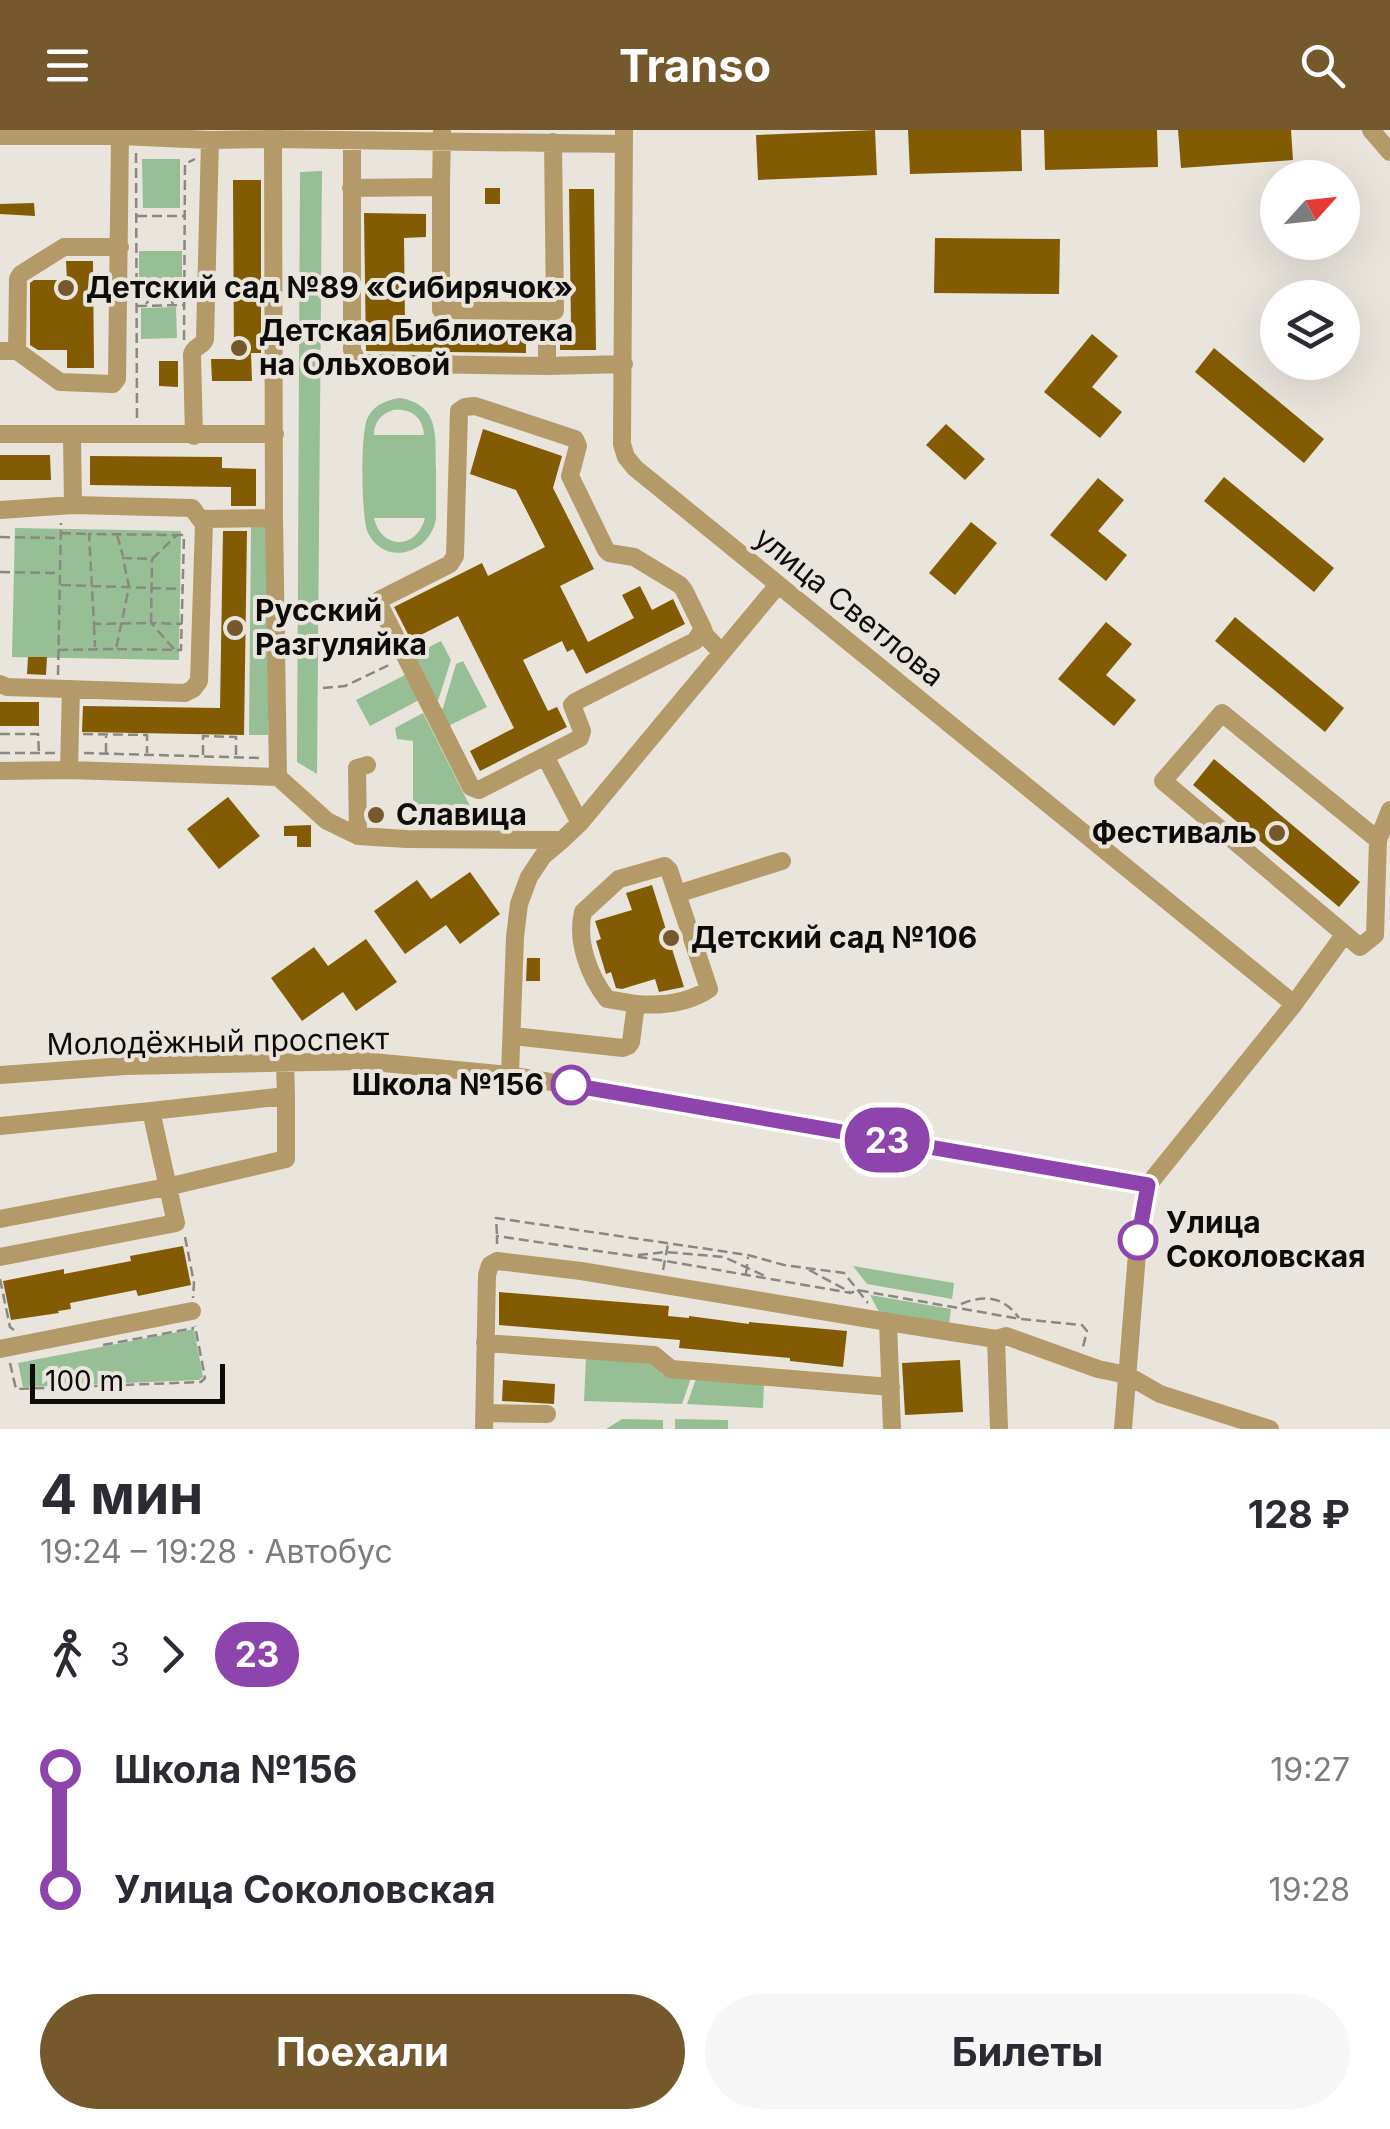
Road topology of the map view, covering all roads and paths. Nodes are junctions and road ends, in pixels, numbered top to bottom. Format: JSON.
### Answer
{"nodes":[{"id":1,"x":1370,"y":130,"type":"edge"},
{"id":2,"x":125,"y":134,"type":"edge"},
{"id":3,"x":273,"y":135,"type":"edge"},
{"id":4,"x":442,"y":135,"type":"edge"},
{"id":5,"x":0,"y":136,"type":"edge"},
{"id":6,"x":624,"y":137,"type":"edge"},
{"id":7,"x":352,"y":141,"type":"junction"},
{"id":8,"x":553,"y":142,"type":"junction"},
{"id":9,"x":210,"y":146,"type":"junction"},
{"id":10,"x":1390,"y":152,"type":"edge"},
{"id":11,"x":441,"y":187,"type":"junction"},
{"id":12,"x":351,"y":188,"type":"junction"},
{"id":13,"x":136,"y":216,"type":"junction"},
{"id":14,"x":184,"y":216,"type":"junction"},
{"id":15,"x":120,"y":247,"type":"junction"},
{"id":16,"x":136,"y":286,"type":"junction"},
{"id":17,"x":184,"y":286,"type":"junction"},
{"id":18,"x":151,"y":296,"type":"junction"},
{"id":19,"x":169,"y":297,"type":"junction"},
{"id":20,"x":146,"y":305,"type":"junction"},
{"id":21,"x":174,"y":305,"type":"junction"},
{"id":22,"x":184,"y":305,"type":"junction"},
{"id":23,"x":136,"y":306,"type":"junction"},
{"id":24,"x":546,"y":311,"type":"junction"},
{"id":25,"x":8,"y":351,"type":"edge"},
{"id":26,"x":193,"y":352,"type":"junction"},
{"id":27,"x":624,"y":364,"type":"junction"},
{"id":28,"x":547,"y":366,"type":"junction"},
{"id":29,"x":0,"y":434,"type":"edge"},
{"id":30,"x":72,"y":434,"type":"junction"},
{"id":31,"x":276,"y":434,"type":"junction"},
{"id":32,"x":137,"y":435,"type":"junction"},
{"id":33,"x":194,"y":436,"type":"junction"},
{"id":34,"x":67,"y":506,"type":"junction"},
{"id":35,"x":0,"y":510,"type":"edge"},
{"id":36,"x":274,"y":518,"type":"junction"},
{"id":37,"x":202,"y":519,"type":"junction"},
{"id":38,"x":89,"y":534,"type":"junction"},
{"id":39,"x":117,"y":534,"type":"junction"},
{"id":40,"x":61,"y":536,"type":"junction"},
{"id":41,"x":178,"y":536,"type":"junction"},
{"id":42,"x":0,"y":537,"type":"edge"},
{"id":43,"x":123,"y":558,"type":"junction"},
{"id":44,"x":152,"y":559,"type":"junction"},
{"id":45,"x":0,"y":572,"type":"edge"},
{"id":46,"x":60,"y":573,"type":"junction"},
{"id":47,"x":778,"y":585,"type":"junction"},
{"id":48,"x":60,"y":586,"type":"junction"},
{"id":49,"x":92,"y":586,"type":"junction"},
{"id":50,"x":130,"y":587,"type":"junction"},
{"id":51,"x":151,"y":588,"type":"junction"},
{"id":52,"x":183,"y":588,"type":"junction"},
{"id":53,"x":151,"y":623,"type":"junction"},
{"id":54,"x":94,"y":624,"type":"junction"},
{"id":55,"x":122,"y":624,"type":"junction"},
{"id":56,"x":182,"y":624,"type":"junction"},
{"id":57,"x":703,"y":630,"type":"junction"},
{"id":58,"x":116,"y":649,"type":"junction"},
{"id":59,"x":58,"y":650,"type":"junction"},
{"id":60,"x":95,"y":650,"type":"junction"},
{"id":61,"x":175,"y":650,"type":"junction"},
{"id":62,"x":720,"y":652,"type":"junction"},
{"id":63,"x":404,"y":657,"type":"junction"},
{"id":64,"x":0,"y":684,"type":"edge"},
{"id":65,"x":323,"y":688,"type":"dead end"},
{"id":66,"x":64,"y":689,"type":"junction"},
{"id":67,"x":0,"y":734,"type":"edge"},
{"id":68,"x":106,"y":735,"type":"junction"},
{"id":69,"x":70,"y":752,"type":"junction"},
{"id":70,"x":0,"y":753,"type":"edge"},
{"id":71,"x":39,"y":753,"type":"junction"},
{"id":72,"x":106,"y":754,"type":"junction"},
{"id":73,"x":147,"y":755,"type":"junction"},
{"id":74,"x":203,"y":756,"type":"junction"},
{"id":75,"x":545,"y":756,"type":"junction"},
{"id":76,"x":236,"y":757,"type":"junction"},
{"id":77,"x":367,"y":766,"type":"dead end"},
{"id":78,"x":278,"y":768,"type":"junction"},
{"id":79,"x":0,"y":772,"type":"edge"},
{"id":80,"x":1390,"y":810,"type":"edge"},
{"id":81,"x":580,"y":824,"type":"junction"},
{"id":82,"x":358,"y":836,"type":"junction"},
{"id":83,"x":562,"y":840,"type":"junction"},
{"id":84,"x":1378,"y":840,"type":"junction"},
{"id":85,"x":782,"y":861,"type":"dead end"},
{"id":86,"x":677,"y":894,"type":"junction"},
{"id":87,"x":1344,"y":936,"type":"junction"},
{"id":88,"x":636,"y":1004,"type":"junction"},
{"id":89,"x":1294,"y":1004,"type":"junction"},
{"id":90,"x":513,"y":1036,"type":"junction"},
{"id":91,"x":284,"y":1062,"type":"junction"},
{"id":92,"x":0,"y":1075,"type":"edge"},
{"id":93,"x":510,"y":1075,"type":"junction"},
{"id":94,"x":286,"y":1096,"type":"junction"},
{"id":95,"x":151,"y":1111,"type":"junction"},
{"id":96,"x":0,"y":1126,"type":"edge"},
{"id":97,"x":1148,"y":1185,"type":"junction"},
{"id":98,"x":168,"y":1187,"type":"junction"},
{"id":99,"x":0,"y":1219,"type":"edge"},
{"id":100,"x":176,"y":1222,"type":"junction"},
{"id":101,"x":497,"y":1236,"type":"junction"},
{"id":102,"x":668,"y":1242,"type":"junction"},
{"id":103,"x":666,"y":1252,"type":"junction"},
{"id":104,"x":705,"y":1252,"type":"junction"},
{"id":105,"x":632,"y":1256,"type":"junction"},
{"id":106,"x":748,"y":1256,"type":"junction"},
{"id":107,"x":0,"y":1258,"type":"edge"},
{"id":108,"x":497,"y":1261,"type":"junction"},
{"id":109,"x":666,"y":1261,"type":"junction"},
{"id":110,"x":784,"y":1265,"type":"junction"},
{"id":111,"x":703,"y":1268,"type":"junction"},
{"id":112,"x":747,"y":1268,"type":"junction"},
{"id":113,"x":746,"y":1274,"type":"junction"},
{"id":114,"x":0,"y":1279,"type":"edge"},
{"id":115,"x":771,"y":1279,"type":"junction"},
{"id":116,"x":659,"y":1284,"type":"junction"},
{"id":117,"x":854,"y":1291,"type":"junction"},
{"id":118,"x":956,"y":1306,"type":"junction"},
{"id":119,"x":192,"y":1312,"type":"junction"},
{"id":120,"x":1020,"y":1319,"type":"junction"},
{"id":121,"x":886,"y":1321,"type":"junction"},
{"id":122,"x":952,"y":1332,"type":"junction"},
{"id":123,"x":21,"y":1334,"type":"dead end"},
{"id":124,"x":996,"y":1339,"type":"junction"},
{"id":125,"x":486,"y":1342,"type":"junction"},
{"id":126,"x":5,"y":1356,"type":"edge"},
{"id":127,"x":1080,"y":1362,"type":"junction"},
{"id":128,"x":1127,"y":1375,"type":"junction"},
{"id":129,"x":891,"y":1387,"type":"junction"},
{"id":130,"x":547,"y":1414,"type":"dead end"},
{"id":131,"x":484,"y":1421,"type":"edge"},
{"id":132,"x":892,"y":1429,"type":"edge"},
{"id":133,"x":999,"y":1429,"type":"edge"},
{"id":134,"x":1123,"y":1429,"type":"edge"},
{"id":135,"x":1270,"y":1429,"type":"edge"}],
"edges":[{"from":1,"to":10,"type":"street"},
{"from":2,"to":5,"type":"street"},
{"from":2,"to":9,"type":"street"},
{"from":2,"to":13,"type":"path"},
{"from":2,"to":15,"type":"street"},
{"from":3,"to":7,"type":"street"},
{"from":3,"to":9,"type":"street"},
{"from":3,"to":31,"type":"street"},
{"from":4,"to":7,"type":"street"},
{"from":4,"to":8,"type":"street"},
{"from":4,"to":11,"type":"street"},
{"from":6,"to":8,"type":"street"},
{"from":6,"to":27,"type":"street","name":"улица Светлова"},
{"from":7,"to":12,"type":"street"},
{"from":8,"to":24,"type":"street"},
{"from":9,"to":14,"type":"path"},
{"from":9,"to":26,"type":"street"},
{"from":11,"to":12,"type":"street"},
{"from":11,"to":24,"type":"street"},
{"from":12,"to":28,"type":"street"},
{"from":13,"to":14,"type":"path"},
{"from":13,"to":16,"type":"path"},
{"from":14,"to":17,"type":"path"},
{"from":15,"to":25,"type":"street"},
{"from":15,"to":25,"type":"street"},
{"from":16,"to":18,"type":"path"},
{"from":16,"to":23,"type":"path"},
{"from":17,"to":19,"type":"path"},
{"from":17,"to":22,"type":"path"},
{"from":18,"to":19,"type":"path"},
{"from":18,"to":20,"type":"path"},
{"from":19,"to":21,"type":"path"},
{"from":20,"to":21,"type":"path"},
{"from":20,"to":23,"type":"path"},
{"from":21,"to":22,"type":"path"},
{"from":22,"to":26,"type":"path"},
{"from":23,"to":32,"type":"path"},
{"from":24,"to":28,"type":"street"},
{"from":26,"to":33,"type":"street"},
{"from":27,"to":28,"type":"street"},
{"from":27,"to":47,"type":"street","name":"улица Светлова"},
{"from":29,"to":30,"type":"street"},
{"from":30,"to":32,"type":"street"},
{"from":30,"to":34,"type":"street"},
{"from":31,"to":33,"type":"street"},
{"from":31,"to":36,"type":"street"},
{"from":32,"to":33,"type":"street"},
{"from":34,"to":35,"type":"street"},
{"from":34,"to":37,"type":"street"},
{"from":34,"to":40,"type":"path"},
{"from":36,"to":37,"type":"street"},
{"from":36,"to":78,"type":"street"},
{"from":37,"to":66,"type":"street"},
{"from":38,"to":39,"type":"path"},
{"from":38,"to":40,"type":"path"},
{"from":38,"to":49,"type":"path"},
{"from":39,"to":41,"type":"path"},
{"from":39,"to":43,"type":"path"},
{"from":40,"to":42,"type":"path"},
{"from":40,"to":46,"type":"path"},
{"from":41,"to":44,"type":"path"},
{"from":41,"to":52,"type":"path"},
{"from":43,"to":44,"type":"path"},
{"from":43,"to":50,"type":"path"},
{"from":44,"to":51,"type":"path"},
{"from":45,"to":46,"type":"path"},
{"from":46,"to":48,"type":"path"},
{"from":47,"to":62,"type":"street"},
{"from":47,"to":89,"type":"street","name":"улица Светлова"},
{"from":48,"to":49,"type":"path"},
{"from":48,"to":59,"type":"path"},
{"from":49,"to":50,"type":"path"},
{"from":49,"to":54,"type":"path"},
{"from":50,"to":51,"type":"path"},
{"from":50,"to":55,"type":"path"},
{"from":51,"to":52,"type":"path"},
{"from":51,"to":53,"type":"path"},
{"from":52,"to":56,"type":"path"},
{"from":53,"to":55,"type":"path"},
{"from":53,"to":56,"type":"path"},
{"from":53,"to":61,"type":"path"},
{"from":54,"to":55,"type":"path"},
{"from":54,"to":60,"type":"path"},
{"from":55,"to":58,"type":"path"},
{"from":56,"to":61,"type":"path"},
{"from":57,"to":62,"type":"street"},
{"from":57,"to":63,"type":"street"},
{"from":57,"to":75,"type":"street"},
{"from":58,"to":60,"type":"path"},
{"from":58,"to":61,"type":"path"},
{"from":59,"to":60,"type":"path"},
{"from":59,"to":66,"type":"path"},
{"from":62,"to":81,"type":"street"},
{"from":63,"to":65,"type":"path"},
{"from":63,"to":75,"type":"street"},
{"from":64,"to":66,"type":"street"},
{"from":66,"to":69,"type":"street"},
{"from":67,"to":71,"type":"path"},
{"from":68,"to":69,"type":"path"},
{"from":68,"to":72,"type":"path"},
{"from":68,"to":73,"type":"path"},
{"from":69,"to":71,"type":"path"},
{"from":69,"to":72,"type":"path"},
{"from":69,"to":78,"type":"street"},
{"from":69,"to":79,"type":"street"},
{"from":70,"to":71,"type":"path"},
{"from":72,"to":73,"type":"path"},
{"from":73,"to":74,"type":"path"},
{"from":74,"to":76,"type":"path"},
{"from":74,"to":76,"type":"path"},
{"from":75,"to":81,"type":"street"},
{"from":76,"to":78,"type":"path"},
{"from":77,"to":82,"type":"street"},
{"from":78,"to":82,"type":"street"},
{"from":80,"to":84,"type":"street"},
{"from":81,"to":83,"type":"street"},
{"from":82,"to":83,"type":"street"},
{"from":83,"to":90,"type":"street"},
{"from":84,"to":87,"type":"street"},
{"from":84,"to":87,"type":"street"},
{"from":85,"to":86,"type":"street"},
{"from":86,"to":88,"type":"street"},
{"from":86,"to":88,"type":"street"},
{"from":87,"to":89,"type":"street"},
{"from":88,"to":90,"type":"street"},
{"from":89,"to":97,"type":"street"},
{"from":90,"to":93,"type":"street"},
{"from":91,"to":92,"type":"street","name":"Молодёжный проспект"},
{"from":91,"to":93,"type":"street","name":"Молодёжный проспект"},
{"from":91,"to":94,"type":"street"},
{"from":93,"to":97,"type":"street","name":"Молодёжный проспект"},
{"from":94,"to":95,"type":"street"},
{"from":94,"to":98,"type":"street"},
{"from":95,"to":96,"type":"street"},
{"from":95,"to":98,"type":"street"},
{"from":97,"to":128,"type":"street"},
{"from":98,"to":99,"type":"street"},
{"from":98,"to":100,"type":"street"},
{"from":100,"to":107,"type":"street"},
{"from":100,"to":119,"type":"path"},
{"from":101,"to":102,"type":"path"},
{"from":101,"to":105,"type":"path"},
{"from":101,"to":108,"type":"path"},
{"from":102,"to":103,"type":"path"},
{"from":102,"to":104,"type":"path"},
{"from":103,"to":104,"type":"path"},
{"from":103,"to":105,"type":"path"},
{"from":103,"to":109,"type":"path"},
{"from":104,"to":106,"type":"path"},
{"from":104,"to":111,"type":"path"},
{"from":104,"to":112,"type":"path"},
{"from":105,"to":109,"type":"path"},
{"from":106,"to":110,"type":"path"},
{"from":106,"to":112,"type":"path"},
{"from":108,"to":116,"type":"street"},
{"from":108,"to":125,"type":"street"},
{"from":109,"to":111,"type":"path"},
{"from":109,"to":116,"type":"path"},
{"from":110,"to":117,"type":"path"},
{"from":110,"to":117,"type":"path"},
{"from":111,"to":113,"type":"path"},
{"from":112,"to":113,"type":"path"},
{"from":112,"to":115,"type":"path"},
{"from":113,"to":115,"type":"path"},
{"from":114,"to":123,"type":"path"},
{"from":115,"to":117,"type":"path"},
{"from":116,"to":121,"type":"street"},
{"from":117,"to":118,"type":"path"},
{"from":117,"to":121,"type":"path"},
{"from":118,"to":120,"type":"path"},
{"from":118,"to":120,"type":"path"},
{"from":118,"to":122,"type":"path"},
{"from":119,"to":126,"type":"street"},
{"from":119,"to":126,"type":"path"},
{"from":120,"to":127,"type":"path"},
{"from":121,"to":122,"type":"street"},
{"from":121,"to":129,"type":"street"},
{"from":122,"to":124,"type":"street"},
{"from":124,"to":127,"type":"street"},
{"from":124,"to":133,"type":"street"},
{"from":125,"to":129,"type":"street"},
{"from":125,"to":131,"type":"street"},
{"from":127,"to":128,"type":"street"},
{"from":128,"to":134,"type":"street"},
{"from":128,"to":135,"type":"street"},
{"from":129,"to":132,"type":"street"},
{"from":130,"to":131,"type":"street"}]}
